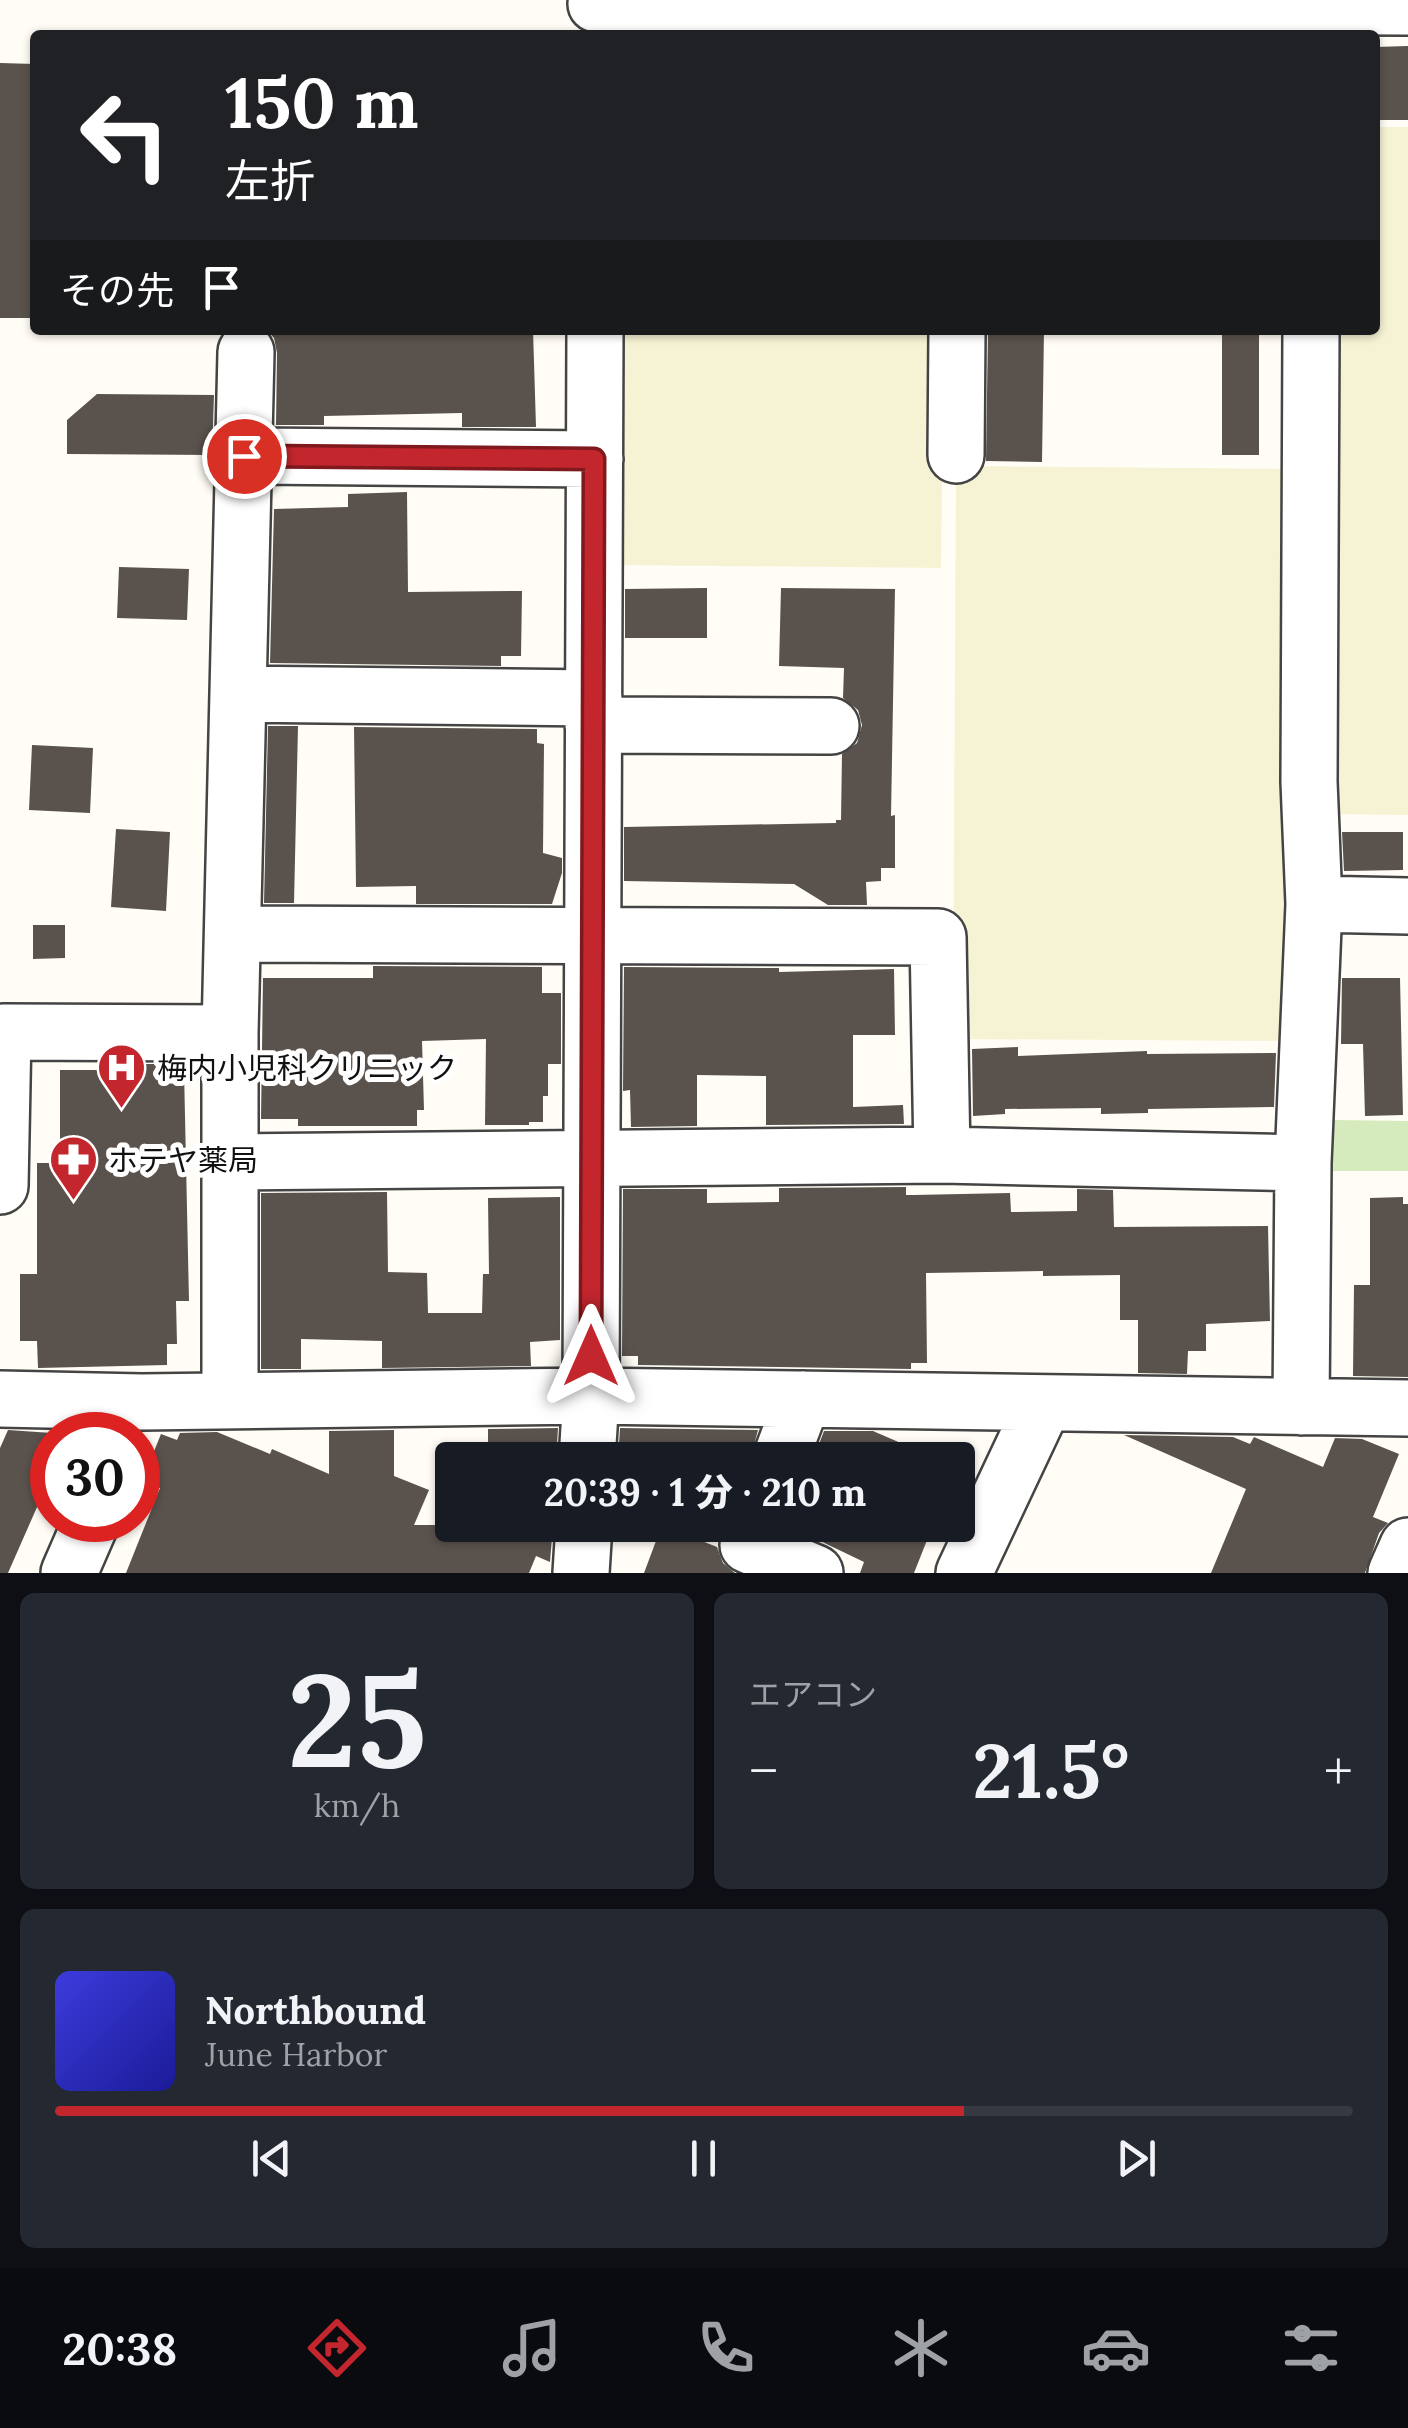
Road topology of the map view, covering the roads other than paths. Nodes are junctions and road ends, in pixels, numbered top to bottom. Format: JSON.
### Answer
{"nodes":[{"id":1,"x":830,"y":2,"type":"edge"},
{"id":2,"x":1082,"y":2,"type":"edge"},
{"id":3,"x":1408,"y":7,"type":"edge"},
{"id":4,"x":596,"y":13,"type":"edge"},
{"id":5,"x":1313,"y":13,"type":"edge"},
{"id":6,"x":960,"y":20,"type":"edge"},
{"id":7,"x":595,"y":335,"type":"edge"},
{"id":8,"x":957,"y":335,"type":"edge"},
{"id":9,"x":1310,"y":335,"type":"edge"},
{"id":10,"x":246,"y":352,"type":"dead end"},
{"id":11,"x":956,"y":455,"type":"dead end"},
{"id":12,"x":244,"y":456,"type":"junction"},
{"id":13,"x":594,"y":459,"type":"junction"},
{"id":14,"x":238,"y":694,"type":"junction"},
{"id":15,"x":594,"y":712,"type":"junction"},
{"id":16,"x":831,"y":726,"type":"dead end"},
{"id":17,"x":1314,"y":904,"type":"junction"},
{"id":18,"x":1408,"y":906,"type":"edge"},
{"id":19,"x":233,"y":934,"type":"junction"},
{"id":20,"x":593,"y":936,"type":"junction"},
{"id":21,"x":230,"y":1033,"type":"junction"},
{"id":22,"x":942,"y":1155,"type":"junction"},
{"id":23,"x":592,"y":1158,"type":"junction"},
{"id":24,"x":230,"y":1162,"type":"junction"},
{"id":25,"x":1303,"y":1163,"type":"junction"},
{"id":26,"x":0,"y":1186,"type":"edge"},
{"id":27,"x":591,"y":1396,"type":"junction"},
{"id":28,"x":0,"y":1399,"type":"edge"},
{"id":29,"x":803,"y":1399,"type":"junction"},
{"id":30,"x":230,"y":1402,"type":"junction"},
{"id":31,"x":1044,"y":1402,"type":"junction"},
{"id":32,"x":1301,"y":1407,"type":"junction"},
{"id":33,"x":1408,"y":1408,"type":"edge"},
{"id":34,"x":88,"y":1412,"type":"edge"},
{"id":35,"x":160,"y":1415,"type":"edge"},
{"id":36,"x":589,"y":1442,"type":"edge"},
{"id":37,"x":787,"y":1442,"type":"edge"},
{"id":38,"x":82,"y":1542,"type":"edge"},
{"id":39,"x":583,"y":1542,"type":"edge"},
{"id":40,"x":749,"y":1542,"type":"edge"},
{"id":41,"x":69,"y":1573,"type":"edge"},
{"id":42,"x":581,"y":1573,"type":"edge"},
{"id":43,"x":815,"y":1573,"type":"edge"},
{"id":44,"x":964,"y":1573,"type":"edge"}],
"edges":[{"from":1,"to":4,"type":"street"},
{"from":1,"to":6,"type":"street"},
{"from":2,"to":5,"type":"street"},
{"from":2,"to":6,"type":"street"},
{"from":3,"to":5,"type":"street"},
{"from":7,"to":13,"type":"street"},
{"from":8,"to":11,"type":"street"},
{"from":9,"to":17,"type":"street"},
{"from":10,"to":12,"type":"street"},
{"from":12,"to":13,"type":"street"},
{"from":12,"to":14,"type":"street"},
{"from":13,"to":15,"type":"street"},
{"from":14,"to":15,"type":"street"},
{"from":14,"to":19,"type":"street"},
{"from":15,"to":16,"type":"street"},
{"from":15,"to":20,"type":"street"},
{"from":17,"to":18,"type":"street"},
{"from":17,"to":25,"type":"street"},
{"from":19,"to":20,"type":"street"},
{"from":19,"to":21,"type":"street"},
{"from":20,"to":22,"type":"street"},
{"from":20,"to":23,"type":"street"},
{"from":21,"to":24,"type":"street"},
{"from":21,"to":26,"type":"street"},
{"from":22,"to":23,"type":"street"},
{"from":22,"to":25,"type":"street"},
{"from":23,"to":24,"type":"street"},
{"from":23,"to":27,"type":"street"},
{"from":24,"to":30,"type":"street"},
{"from":25,"to":32,"type":"street"},
{"from":27,"to":29,"type":"street"},
{"from":27,"to":30,"type":"street"},
{"from":27,"to":36,"type":"street"},
{"from":28,"to":34,"type":"street"},
{"from":29,"to":31,"type":"street"},
{"from":29,"to":37,"type":"street"},
{"from":30,"to":35,"type":"street"},
{"from":31,"to":32,"type":"street"},
{"from":31,"to":44,"type":"street"},
{"from":32,"to":33,"type":"street"},
{"from":38,"to":41,"type":"street"},
{"from":39,"to":42,"type":"street"},
{"from":40,"to":43,"type":"street"}]}
